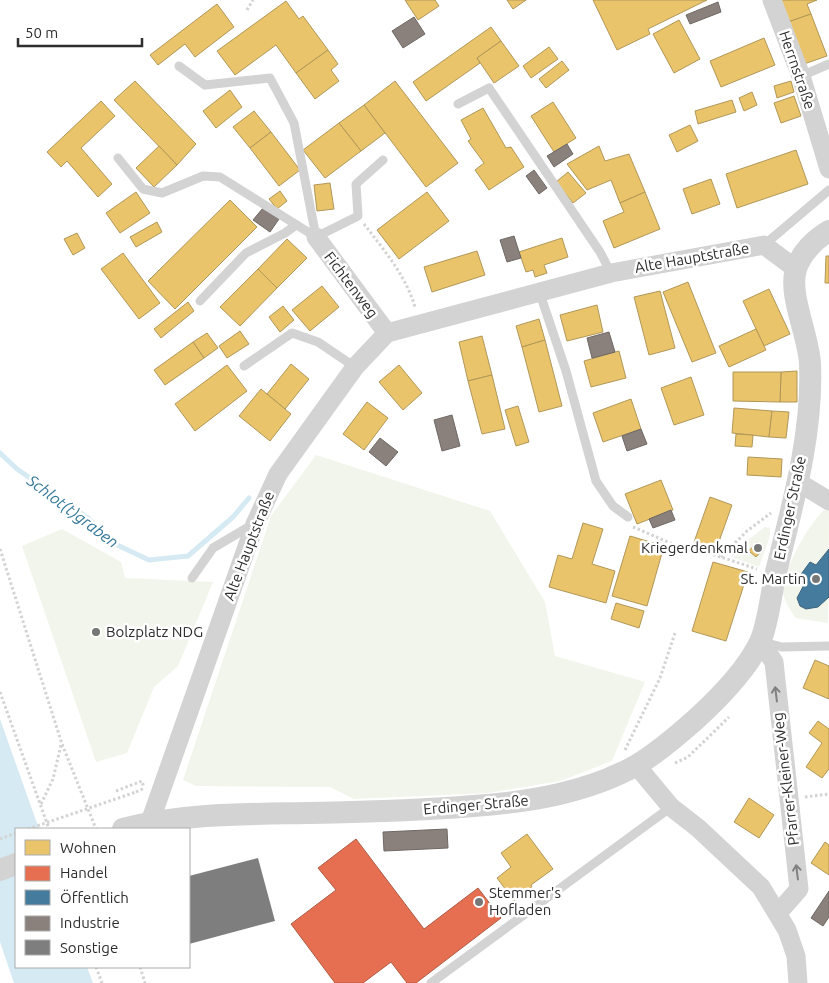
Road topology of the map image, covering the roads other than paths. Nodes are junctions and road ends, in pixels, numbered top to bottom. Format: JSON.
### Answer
{"nodes":[{"id":1,"x":772,"y":0,"type":"edge"},
{"id":2,"x":829,"y":64,"type":"edge"},
{"id":3,"x":180,"y":66,"type":"dead end"},
{"id":4,"x":801,"y":76,"type":"junction"},
{"id":5,"x":458,"y":104,"type":"dead end"},
{"id":6,"x":118,"y":158,"type":"dead end"},
{"id":7,"x":384,"y":160,"type":"dead end"},
{"id":8,"x":829,"y":169,"type":"edge"},
{"id":9,"x":829,"y":190,"type":"edge"},
{"id":10,"x":296,"y":225,"type":"junction"},
{"id":11,"x":829,"y":231,"type":"edge"},
{"id":12,"x":316,"y":237,"type":"junction"},
{"id":13,"x":764,"y":245,"type":"junction"},
{"id":14,"x":796,"y":269,"type":"junction"},
{"id":15,"x":611,"y":273,"type":"junction"},
{"id":16,"x":539,"y":291,"type":"junction"},
{"id":17,"x":200,"y":301,"type":"dead end"},
{"id":18,"x":387,"y":333,"type":"junction"},
{"id":19,"x":244,"y":366,"type":"dead end"},
{"id":20,"x":354,"y":367,"type":"junction"},
{"id":21,"x":795,"y":492,"type":"junction"},
{"id":22,"x":829,"y":501,"type":"edge"},
{"id":23,"x":630,"y":522,"type":"road end"},
{"id":24,"x":255,"y":524,"type":"junction"},
{"id":25,"x":192,"y":578,"type":"dead end"},
{"id":26,"x":760,"y":641,"type":"junction"},
{"id":27,"x":829,"y":646,"type":"edge"},
{"id":28,"x":634,"y":766,"type":"junction"},
{"id":29,"x":672,"y":807,"type":"junction"},
{"id":30,"x":150,"y":822,"type":"junction"},
{"id":31,"x":127,"y":828,"type":"edge"},
{"id":32,"x":15,"y":864,"type":"edge"},
{"id":33,"x":0,"y":870,"type":"edge"},
{"id":34,"x":778,"y":913,"type":"junction"},
{"id":35,"x":431,"y":983,"type":"edge"},
{"id":36,"x":798,"y":983,"type":"edge"}],
"edges":[{"from":1,"to":4,"type":"street","name":"Herrnstraße"},
{"from":2,"to":4,"type":"lane"},
{"from":3,"to":12,"type":"lane","name":"Fichtenweg"},
{"from":4,"to":8,"type":"street","name":"Herrnstraße"},
{"from":5,"to":15,"type":"lane"},
{"from":6,"to":10,"type":"lane","name":"Fichtenweg"},
{"from":7,"to":12,"type":"lane"},
{"from":9,"to":13,"type":"lane"},
{"from":10,"to":12,"type":"lane","name":"Fichtenweg"},
{"from":10,"to":17,"type":"lane"},
{"from":11,"to":14,"type":"street"},
{"from":12,"to":18,"type":"street","name":"Fichtenweg"},
{"from":13,"to":14,"type":"street","name":"Alte Hauptstraße"},
{"from":13,"to":15,"type":"street","name":"Alte Hauptstraße"},
{"from":14,"to":21,"type":"street","name":"Erdinger Straße"},
{"from":15,"to":16,"type":"street","name":"Alte Hauptstraße"},
{"from":16,"to":18,"type":"street","name":"Alte Hauptstraße"},
{"from":16,"to":23,"type":"lane"},
{"from":18,"to":20,"type":"street","name":"Alte Hauptstraße"},
{"from":19,"to":20,"type":"lane"},
{"from":20,"to":24,"type":"street","name":"Alte Hauptstraße"},
{"from":21,"to":22,"type":"street"},
{"from":21,"to":26,"type":"street","name":"Erdinger Straße"},
{"from":24,"to":25,"type":"lane"},
{"from":24,"to":30,"type":"street","name":"Alte Hauptstraße"},
{"from":26,"to":27,"type":"lane"},
{"from":26,"to":28,"type":"street","name":"Erdinger Straße"},
{"from":34,"to":26,"type":"street","name":"Pfarrer-Kleiner-Weg","one_way":true},
{"from":28,"to":29,"type":"street"},
{"from":28,"to":30,"type":"street","name":"Erdinger Straße"},
{"from":29,"to":34,"type":"street"},
{"from":29,"to":35,"type":"lane"},
{"from":30,"to":31,"type":"street","name":"Erdinger Straße"},
{"from":32,"to":33,"type":"street"},
{"from":34,"to":36,"type":"street"}]}
